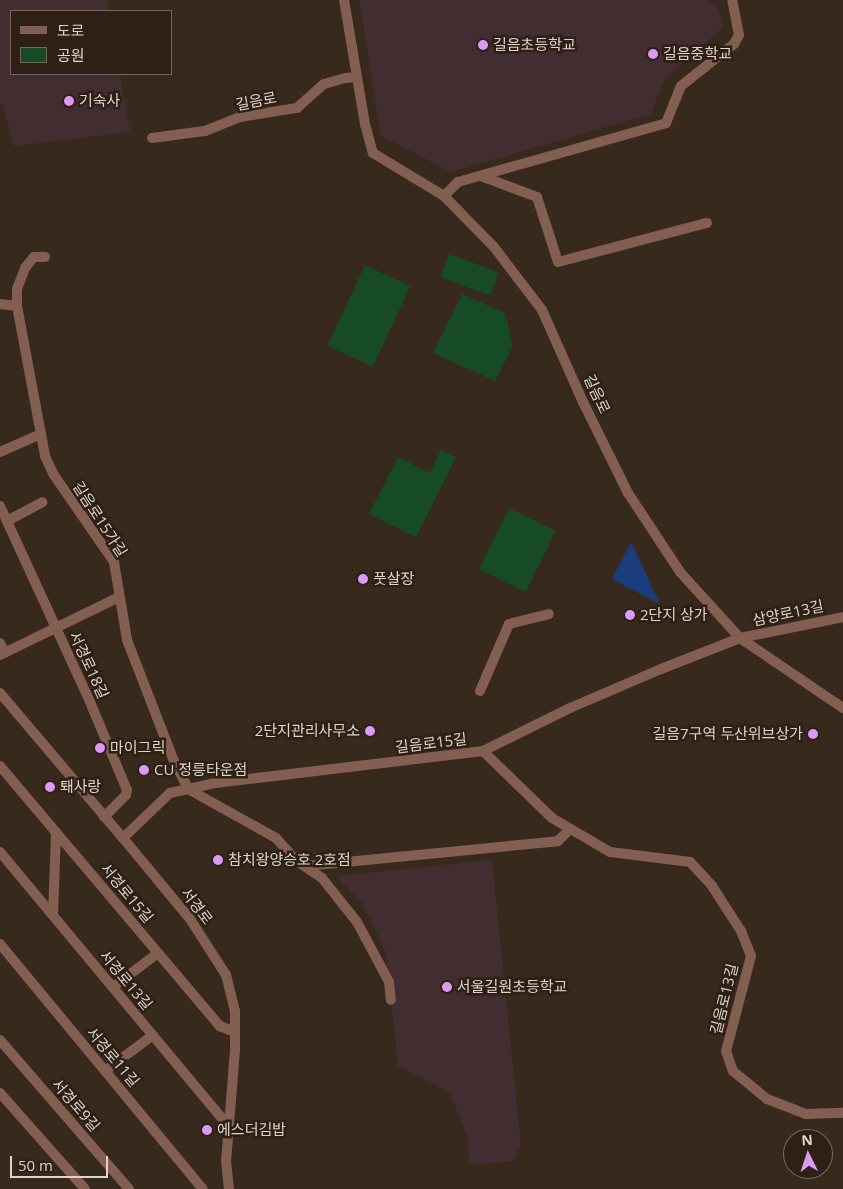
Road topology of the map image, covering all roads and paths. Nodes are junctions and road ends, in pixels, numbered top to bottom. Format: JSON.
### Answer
{"nodes":[{"id":1,"x":344,"y":0,"type":"edge"},
{"id":2,"x":732,"y":0,"type":"edge"},
{"id":3,"x":357,"y":77,"type":"junction"},
{"id":4,"x":152,"y":138,"type":"dead end"},
{"id":5,"x":481,"y":176,"type":"junction"},
{"id":6,"x":444,"y":196,"type":"junction"},
{"id":7,"x":706,"y":223,"type":"dead end"},
{"id":8,"x":45,"y":257,"type":"dead end"},
{"id":9,"x":0,"y":304,"type":"edge"},
{"id":10,"x":17,"y":306,"type":"junction"},
{"id":11,"x":41,"y":434,"type":"junction"},
{"id":12,"x":0,"y":452,"type":"edge"},
{"id":13,"x":42,"y":502,"type":"dead end"},
{"id":14,"x":0,"y":506,"type":"edge"},
{"id":15,"x":7,"y":521,"type":"junction"},
{"id":16,"x":118,"y":597,"type":"junction"},
{"id":17,"x":549,"y":614,"type":"dead end"},
{"id":18,"x":843,"y":617,"type":"edge"},
{"id":19,"x":55,"y":627,"type":"junction"},
{"id":20,"x":740,"y":638,"type":"junction"},
{"id":21,"x":0,"y":642,"type":"edge"},
{"id":22,"x":2,"y":654,"type":"edge"},
{"id":23,"x":480,"y":691,"type":"dead end"},
{"id":24,"x":0,"y":693,"type":"edge"},
{"id":25,"x":843,"y":708,"type":"edge"},
{"id":26,"x":483,"y":751,"type":"junction"},
{"id":27,"x":0,"y":766,"type":"edge"},
{"id":28,"x":188,"y":789,"type":"junction"},
{"id":29,"x":104,"y":817,"type":"junction"},
{"id":30,"x":570,"y":829,"type":"junction"},
{"id":31,"x":56,"y":832,"type":"junction"},
{"id":32,"x":123,"y":838,"type":"junction"},
{"id":33,"x":0,"y":852,"type":"edge"},
{"id":34,"x":304,"y":866,"type":"junction"},
{"id":35,"x":53,"y":915,"type":"junction"},
{"id":36,"x":0,"y":944,"type":"edge"},
{"id":37,"x":158,"y":952,"type":"junction"},
{"id":38,"x":112,"y":987,"type":"junction"},
{"id":39,"x":391,"y":1000,"type":"dead end"},
{"id":40,"x":235,"y":1032,"type":"junction"},
{"id":41,"x":153,"y":1035,"type":"junction"},
{"id":42,"x":0,"y":1041,"type":"edge"},
{"id":43,"x":105,"y":1072,"type":"junction"},
{"id":44,"x":0,"y":1093,"type":"edge"},
{"id":45,"x":843,"y":1113,"type":"edge"},
{"id":46,"x":229,"y":1127,"type":"junction"},
{"id":47,"x":85,"y":1189,"type":"edge"},
{"id":48,"x":129,"y":1189,"type":"edge"},
{"id":49,"x":203,"y":1189,"type":"edge"},
{"id":50,"x":229,"y":1189,"type":"edge"}],
"edges":[{"from":1,"to":3,"type":"street","name":"길음로"},
{"from":2,"to":5,"type":"street"},
{"from":3,"to":4,"type":"street","name":"길음로"},
{"from":3,"to":6,"type":"street","name":"길음로"},
{"from":5,"to":6,"type":"street"},
{"from":5,"to":7,"type":"street"},
{"from":6,"to":20,"type":"street","name":"길음로"},
{"from":8,"to":10,"type":"street","name":"길음로15가길"},
{"from":9,"to":10,"type":"street"},
{"from":10,"to":11,"type":"street","name":"길음로15가길"},
{"from":11,"to":12,"type":"street"},
{"from":11,"to":16,"type":"street","name":"길음로15가길"},
{"from":13,"to":15,"type":"street"},
{"from":14,"to":15,"type":"street","name":"서경로18길"},
{"from":15,"to":19,"type":"street","name":"서경로18길"},
{"from":16,"to":19,"type":"street"},
{"from":16,"to":28,"type":"street","name":"길음로15가길"},
{"from":17,"to":23,"type":"street"},
{"from":18,"to":20,"type":"street","name":"삼양로13길"},
{"from":19,"to":22,"type":"street"},
{"from":19,"to":29,"type":"street","name":"서경로18길"},
{"from":20,"to":25,"type":"street","name":"길음로"},
{"from":20,"to":26,"type":"street","name":"길음로15길"},
{"from":21,"to":22,"type":"street"},
{"from":24,"to":29,"type":"street","name":"서경로"},
{"from":26,"to":28,"type":"street","name":"길음로15길"},
{"from":26,"to":30,"type":"street","name":"길음로13길"},
{"from":27,"to":31,"type":"street","name":"서경로15길"},
{"from":28,"to":32,"type":"street","name":"길음로15길"},
{"from":28,"to":34,"type":"street"},
{"from":29,"to":32,"type":"street","name":"서경로"},
{"from":30,"to":34,"type":"street"},
{"from":30,"to":45,"type":"street","name":"길음로13길"},
{"from":31,"to":35,"type":"street"},
{"from":31,"to":37,"type":"street","name":"서경로15길"},
{"from":32,"to":40,"type":"street","name":"서경로"},
{"from":33,"to":35,"type":"street","name":"서경로13길"},
{"from":34,"to":39,"type":"street"},
{"from":35,"to":38,"type":"street","name":"서경로13길"},
{"from":36,"to":43,"type":"street","name":"서경로11길"},
{"from":37,"to":38,"type":"street"},
{"from":37,"to":40,"type":"street","name":"서경로15길"},
{"from":38,"to":41,"type":"street","name":"서경로13길"},
{"from":40,"to":46,"type":"street","name":"서경로"},
{"from":41,"to":43,"type":"street"},
{"from":41,"to":46,"type":"street","name":"서경로13길"},
{"from":42,"to":48,"type":"street","name":"서경로9길"},
{"from":43,"to":49,"type":"street","name":"서경로11길"},
{"from":44,"to":47,"type":"street"},
{"from":46,"to":50,"type":"street","name":"서경로"}]}
